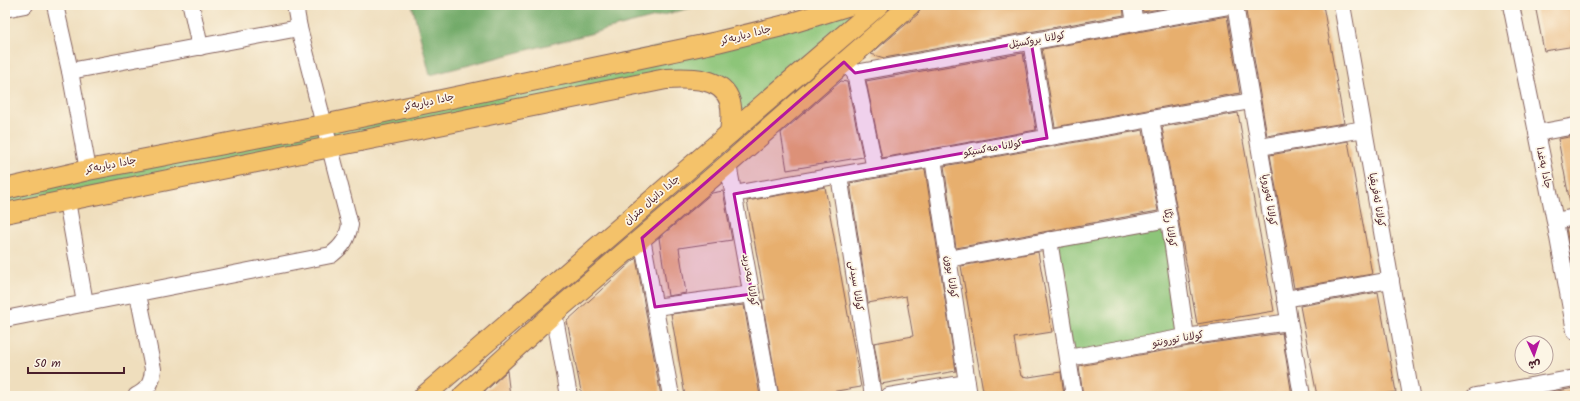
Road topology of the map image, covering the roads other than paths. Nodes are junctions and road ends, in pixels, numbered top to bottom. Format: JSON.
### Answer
{"nodes":[{"id":1,"x":24,"y":5,"type":"edge"},
{"id":2,"x":55,"y":5,"type":"edge"},
{"id":3,"x":191,"y":5,"type":"edge"},
{"id":4,"x":295,"y":5,"type":"edge"},
{"id":5,"x":850,"y":5,"type":"edge"},
{"id":6,"x":879,"y":5,"type":"edge"},
{"id":7,"x":910,"y":5,"type":"edge"},
{"id":8,"x":1132,"y":5,"type":"edge"},
{"id":9,"x":1235,"y":5,"type":"edge"},
{"id":10,"x":1342,"y":5,"type":"edge"},
{"id":11,"x":1511,"y":5,"type":"edge"},
{"id":12,"x":5,"y":9,"type":"edge"},
{"id":13,"x":1135,"y":23,"type":"junction"},
{"id":14,"x":299,"y":28,"type":"junction"},
{"id":15,"x":1031,"y":41,"type":"junction"},
{"id":16,"x":200,"y":47,"type":"junction"},
{"id":17,"x":850,"y":68,"type":"junction"},
{"id":18,"x":70,"y":71,"type":"junction"},
{"id":19,"x":1251,"y":101,"type":"junction"},
{"id":20,"x":1151,"y":119,"type":"junction"},
{"id":21,"x":323,"y":125,"type":"junction"},
{"id":22,"x":1575,"y":126,"type":"edge"},
{"id":23,"x":1364,"y":129,"type":"junction"},
{"id":24,"x":1537,"y":132,"type":"junction"},
{"id":25,"x":730,"y":133,"type":"junction"},
{"id":26,"x":1047,"y":138,"type":"junction"},
{"id":27,"x":329,"y":147,"type":"junction"},
{"id":28,"x":1260,"y":147,"type":"junction"},
{"id":29,"x":933,"y":158,"type":"junction"},
{"id":30,"x":728,"y":164,"type":"junction"},
{"id":31,"x":875,"y":168,"type":"junction"},
{"id":32,"x":88,"y":170,"type":"junction"},
{"id":33,"x":839,"y":175,"type":"junction"},
{"id":34,"x":5,"y":189,"type":"edge"},
{"id":35,"x":734,"y":194,"type":"junction"},
{"id":36,"x":67,"y":201,"type":"junction"},
{"id":37,"x":5,"y":214,"type":"edge"},
{"id":38,"x":1575,"y":217,"type":"edge"},
{"id":39,"x":1169,"y":219,"type":"junction"},
{"id":40,"x":1555,"y":221,"type":"junction"},
{"id":41,"x":642,"y":238,"type":"junction"},
{"id":42,"x":1049,"y":240,"type":"junction"},
{"id":43,"x":948,"y":259,"type":"junction"},
{"id":44,"x":1391,"y":280,"type":"junction"},
{"id":45,"x":138,"y":294,"type":"junction"},
{"id":46,"x":752,"y":294,"type":"junction"},
{"id":47,"x":1285,"y":299,"type":"junction"},
{"id":48,"x":85,"y":303,"type":"junction"},
{"id":49,"x":655,"y":307,"type":"junction"},
{"id":50,"x":554,"y":313,"type":"junction"},
{"id":51,"x":5,"y":319,"type":"edge"},
{"id":52,"x":1289,"y":322,"type":"junction"},
{"id":53,"x":1574,"y":323,"type":"edge"},
{"id":54,"x":1186,"y":337,"type":"junction"},
{"id":55,"x":1068,"y":358,"type":"junction"},
{"id":56,"x":1575,"y":378,"type":"edge"},
{"id":57,"x":966,"y":392,"type":"edge"},
{"id":58,"x":146,"y":394,"type":"edge"},
{"id":59,"x":424,"y":396,"type":"edge"},
{"id":60,"x":463,"y":396,"type":"edge"},
{"id":61,"x":569,"y":396,"type":"edge"},
{"id":62,"x":671,"y":396,"type":"edge"},
{"id":63,"x":770,"y":396,"type":"edge"},
{"id":64,"x":873,"y":396,"type":"edge"},
{"id":65,"x":889,"y":396,"type":"edge"},
{"id":66,"x":1074,"y":396,"type":"edge"},
{"id":67,"x":1302,"y":396,"type":"edge"},
{"id":68,"x":1411,"y":396,"type":"edge"},
{"id":69,"x":1475,"y":396,"type":"edge"}],
"edges":[{"from":1,"to":12,"type":"street"},
{"from":2,"to":18,"type":"street"},
{"from":3,"to":16,"type":"street"},
{"from":4,"to":14,"type":"street"},
{"from":5,"to":21,"type":"main road","name":"جادا دیاربه‌كر"},
{"from":6,"to":25,"type":"main road","name":"جادا دانيال متران"},
{"from":7,"to":17,"type":"main road"},
{"from":8,"to":13,"type":"street"},
{"from":9,"to":13,"type":"street","name":"كولانا بروکسێل"},
{"from":9,"to":19,"type":"street","name":"كولانا ئه‌وروپا"},
{"from":10,"to":23,"type":"street","name":"كولانا ئه‌فریقیا"},
{"from":11,"to":24,"type":"street","name":"جادا بەغدا"},
{"from":13,"to":15,"type":"street","name":"كولانا بروکسێل"},
{"from":14,"to":16,"type":"street"},
{"from":14,"to":21,"type":"street"},
{"from":15,"to":17,"type":"street","name":"كولانا بروکسێل"},
{"from":15,"to":26,"type":"street"},
{"from":16,"to":18,"type":"street"},
{"from":17,"to":30,"type":"main road"},
{"from":17,"to":31,"type":"street"},
{"from":18,"to":32,"type":"street"},
{"from":19,"to":20,"type":"street","name":"كولانا مەکسیکو"},
{"from":19,"to":28,"type":"street","name":"كولانا ئه‌وروپا"},
{"from":20,"to":26,"type":"street","name":"كولانا مەکسیکو"},
{"from":20,"to":39,"type":"street","name":"كولانا رێگا"},
{"from":21,"to":27,"type":"street"},
{"from":21,"to":32,"type":"main road","name":"جادا دیاربه‌كر"},
{"from":22,"to":24,"type":"street"},
{"from":23,"to":28,"type":"street"},
{"from":23,"to":44,"type":"street","name":"كولانا ئه‌فریقیا"},
{"from":24,"to":40,"type":"street","name":"جادا بەغدا"},
{"from":25,"to":27,"type":"main road"},
{"from":25,"to":59,"type":"main road","name":"جادا دانيال متران"},
{"from":26,"to":29,"type":"street","name":"كولانا مەکسیکو"},
{"from":27,"to":36,"type":"main road"},
{"from":27,"to":45,"type":"street"},
{"from":28,"to":47,"type":"street","name":"كولانا ئه‌وروپا"},
{"from":29,"to":31,"type":"street","name":"كولانا مەکسیکو"},
{"from":29,"to":43,"type":"street","name":"كولانا بوون"},
{"from":30,"to":35,"type":"street","name":"كولانا مه‌درید"},
{"from":30,"to":41,"type":"main road"},
{"from":31,"to":33,"type":"street","name":"كولانا مەکسیکو"},
{"from":32,"to":34,"type":"main road","name":"جادا دیاربه‌كر"},
{"from":33,"to":35,"type":"street","name":"كولانا مەکسیکو"},
{"from":33,"to":64,"type":"street","name":"كولانا سيدنى"},
{"from":35,"to":46,"type":"street","name":"كولانا مه‌درید"},
{"from":36,"to":37,"type":"main road"},
{"from":36,"to":48,"type":"street"},
{"from":38,"to":40,"type":"street"},
{"from":39,"to":42,"type":"street"},
{"from":39,"to":54,"type":"street","name":"كولانا رێگا"},
{"from":40,"to":53,"type":"street","name":"جادا بەغدا"},
{"from":41,"to":49,"type":"street"},
{"from":41,"to":50,"type":"main road"},
{"from":42,"to":43,"type":"street"},
{"from":42,"to":55,"type":"street"},
{"from":43,"to":57,"type":"street","name":"كولانا بوون"},
{"from":44,"to":47,"type":"street"},
{"from":44,"to":68,"type":"street","name":"كولانا ئه‌فریقیا"},
{"from":45,"to":48,"type":"street"},
{"from":45,"to":58,"type":"street"},
{"from":46,"to":49,"type":"street"},
{"from":46,"to":63,"type":"street","name":"كولانا مه‌درید"},
{"from":47,"to":52,"type":"street","name":"كولانا ئه‌وروپا"},
{"from":48,"to":51,"type":"street"},
{"from":49,"to":62,"type":"street"},
{"from":50,"to":60,"type":"main road"},
{"from":50,"to":61,"type":"street"},
{"from":52,"to":54,"type":"street","name":"كولانا تورونتو"},
{"from":52,"to":67,"type":"street","name":"كولانا ئه‌وروپا"},
{"from":54,"to":55,"type":"street","name":"كولانا تورونتو"},
{"from":55,"to":66,"type":"street"},
{"from":56,"to":69,"type":"street"},
{"from":57,"to":65,"type":"street"}]}
